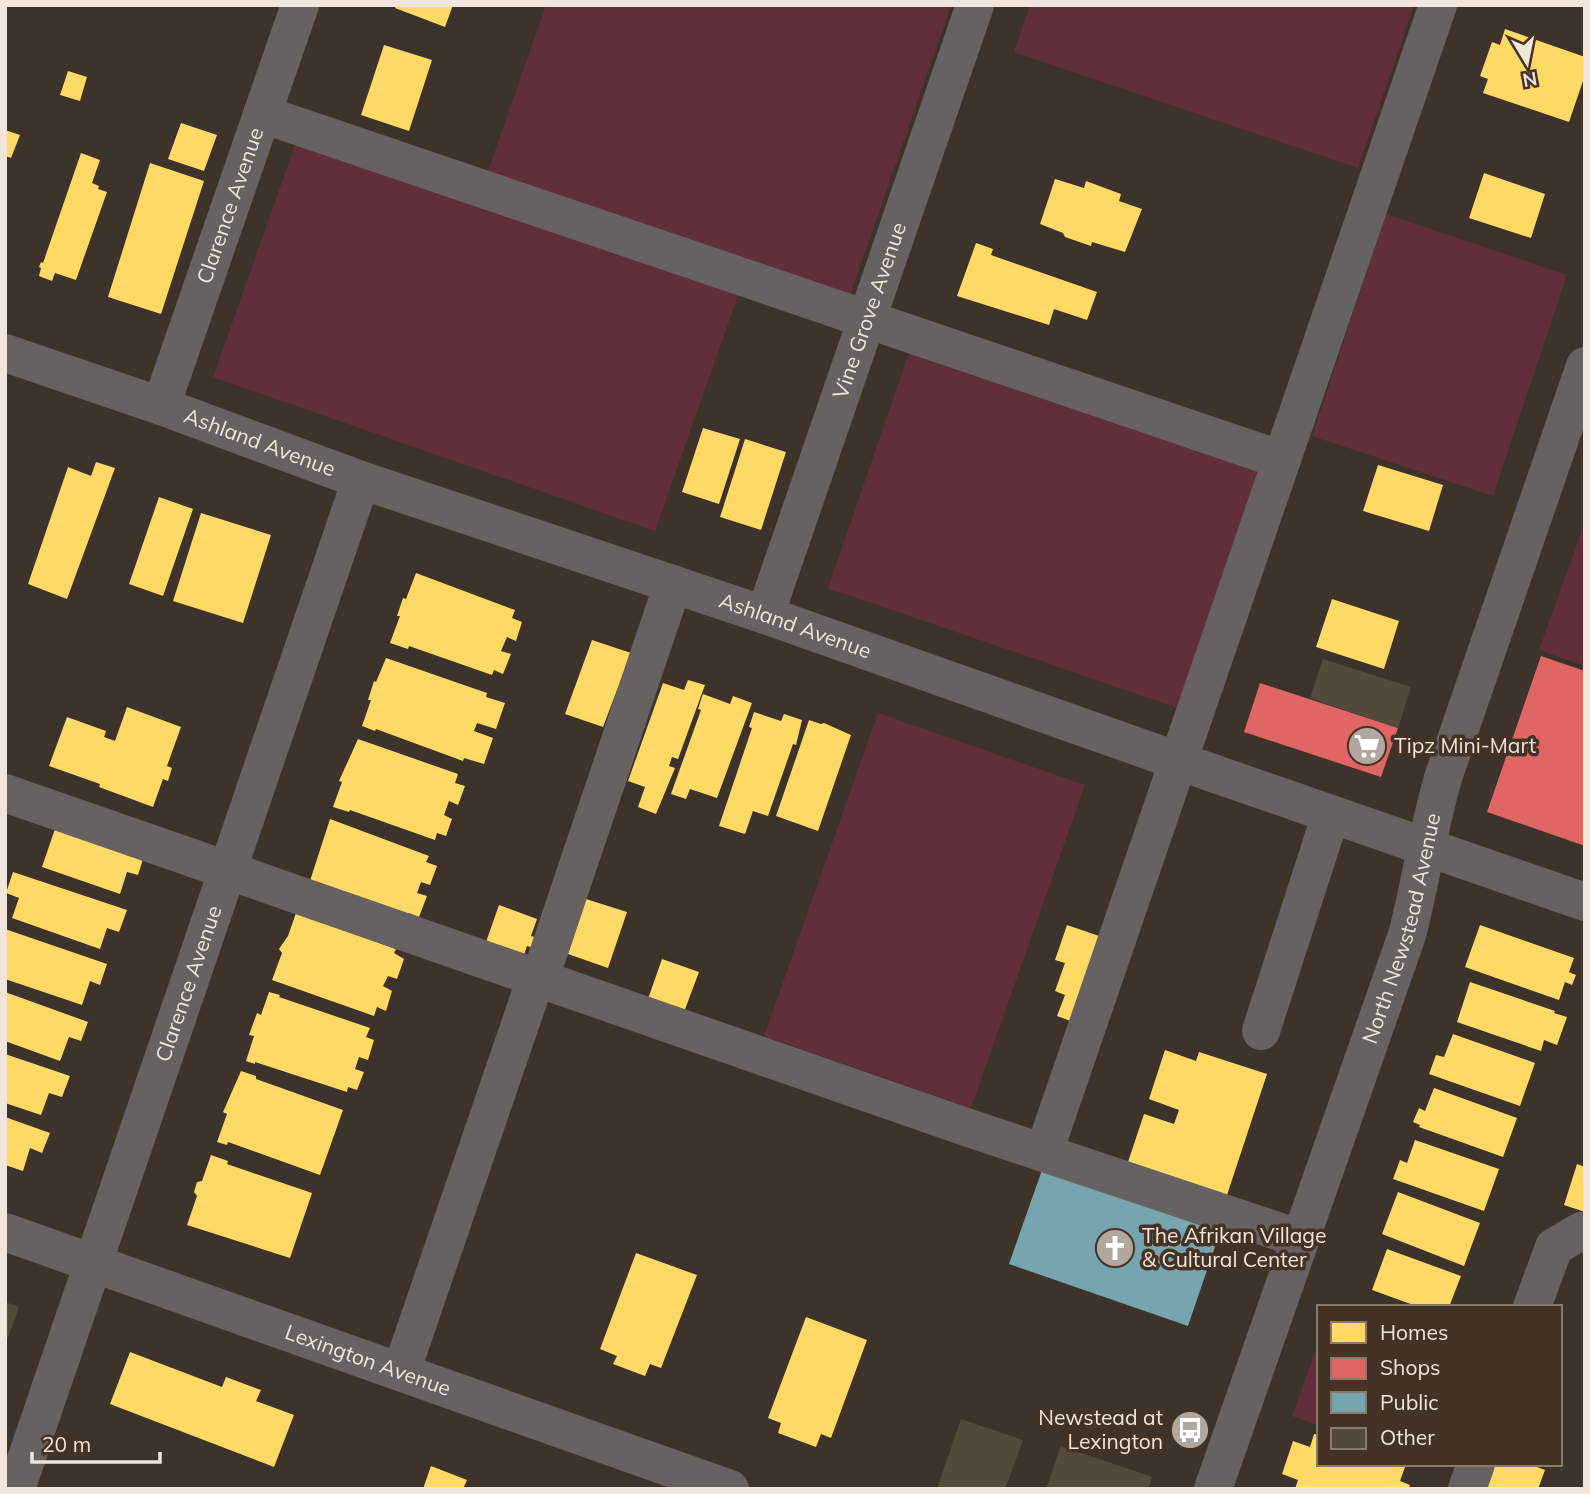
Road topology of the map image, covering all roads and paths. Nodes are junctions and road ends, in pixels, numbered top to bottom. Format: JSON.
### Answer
{"nodes":[{"id":1,"x":300,"y":5,"type":"edge"},
{"id":2,"x":975,"y":5,"type":"edge"},
{"id":3,"x":1438,"y":5,"type":"edge"},
{"id":4,"x":262,"y":114,"type":"junction"},
{"id":5,"x":867,"y":320,"type":"junction"},
{"id":6,"x":5,"y":353,"type":"edge"},
{"id":7,"x":1585,"y":366,"type":"edge"},
{"id":8,"x":160,"y":406,"type":"junction"},
{"id":9,"x":1282,"y":460,"type":"junction"},
{"id":10,"x":360,"y":480,"type":"junction"},
{"id":11,"x":673,"y":584,"type":"junction"},
{"id":12,"x":765,"y":614,"type":"junction"},
{"id":13,"x":1178,"y":761,"type":"junction"},
{"id":14,"x":5,"y":793,"type":"edge"},
{"id":15,"x":1331,"y":814,"type":"junction"},
{"id":16,"x":1427,"y":847,"type":"junction"},
{"id":17,"x":227,"y":871,"type":"junction"},
{"id":18,"x":1585,"y":902,"type":"edge"},
{"id":19,"x":536,"y":978,"type":"junction"},
{"id":20,"x":1261,"y":1031,"type":"dead end"},
{"id":21,"x":1044,"y":1152,"type":"junction"},
{"id":22,"x":5,"y":1233,"type":"edge"},
{"id":23,"x":1585,"y":1233,"type":"edge"},
{"id":24,"x":1301,"y":1239,"type":"junction"},
{"id":25,"x":93,"y":1263,"type":"junction"},
{"id":26,"x":1533,"y":1305,"type":"edge"},
{"id":27,"x":401,"y":1372,"type":"junction"},
{"id":28,"x":1475,"y":1466,"type":"edge"},
{"id":29,"x":16,"y":1489,"type":"edge"},
{"id":30,"x":730,"y":1489,"type":"edge"},
{"id":31,"x":1213,"y":1489,"type":"edge"},
{"id":32,"x":1467,"y":1489,"type":"edge"}],
"edges":[{"from":1,"to":4,"type":"street","name":"Clarence Avenue"},
{"from":2,"to":5,"type":"street","name":"Vine Grove Avenue"},
{"from":3,"to":9,"type":"street"},
{"from":4,"to":5,"type":"street"},
{"from":4,"to":8,"type":"street","name":"Clarence Avenue"},
{"from":5,"to":9,"type":"street"},
{"from":5,"to":12,"type":"street","name":"Vine Grove Avenue"},
{"from":6,"to":8,"type":"street","name":"Ashland Avenue"},
{"from":7,"to":16,"type":"street","name":"North Newstead Avenue"},
{"from":8,"to":10,"type":"street","name":"Ashland Avenue"},
{"from":9,"to":13,"type":"street"},
{"from":10,"to":11,"type":"street","name":"Ashland Avenue"},
{"from":10,"to":17,"type":"street","name":"Clarence Avenue"},
{"from":11,"to":12,"type":"street","name":"Ashland Avenue"},
{"from":11,"to":19,"type":"street"},
{"from":12,"to":13,"type":"street","name":"Ashland Avenue"},
{"from":13,"to":15,"type":"street","name":"Ashland Avenue"},
{"from":13,"to":21,"type":"street"},
{"from":14,"to":17,"type":"street"},
{"from":15,"to":16,"type":"street","name":"Ashland Avenue"},
{"from":15,"to":20,"type":"street"},
{"from":16,"to":18,"type":"street","name":"Ashland Avenue"},
{"from":16,"to":24,"type":"street","name":"North Newstead Avenue"},
{"from":17,"to":19,"type":"street"},
{"from":17,"to":25,"type":"street","name":"Clarence Avenue"},
{"from":19,"to":21,"type":"street"},
{"from":19,"to":27,"type":"street"},
{"from":21,"to":24,"type":"street"},
{"from":22,"to":25,"type":"street","name":"Lexington Avenue"},
{"from":23,"to":26,"type":"street"},
{"from":24,"to":31,"type":"street","name":"North Newstead Avenue"},
{"from":25,"to":27,"type":"street","name":"Lexington Avenue"},
{"from":25,"to":29,"type":"street","name":"Clarence Avenue"},
{"from":27,"to":30,"type":"street","name":"Lexington Avenue"},
{"from":28,"to":32,"type":"street"}]}
